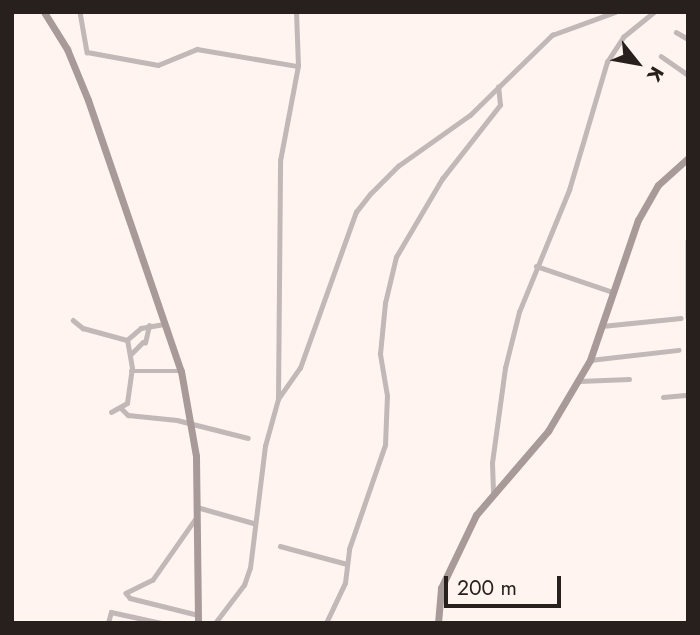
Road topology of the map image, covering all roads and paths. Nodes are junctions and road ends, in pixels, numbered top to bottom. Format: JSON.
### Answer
{"nodes":[{"id":1,"x":44,"y":12,"type":"edge"},
{"id":2,"x":80,"y":12,"type":"edge"},
{"id":3,"x":296,"y":12,"type":"edge"},
{"id":4,"x":615,"y":12,"type":"edge"},
{"id":5,"x":654,"y":12,"type":"edge"},
{"id":6,"x":677,"y":32,"type":"dead end"},
{"id":7,"x":688,"y":39,"type":"edge"},
{"id":8,"x":661,"y":56,"type":"dead end"},
{"id":9,"x":298,"y":66,"type":"junction"},
{"id":10,"x":688,"y":75,"type":"edge"},
{"id":11,"x":498,"y":88,"type":"junction"},
{"id":12,"x":688,"y":158,"type":"edge"},
{"id":13,"x":688,"y":241,"type":"edge"},
{"id":14,"x":536,"y":266,"type":"junction"},
{"id":15,"x":613,"y":292,"type":"junction"},
{"id":16,"x":688,"y":317,"type":"edge"},
{"id":17,"x":681,"y":318,"type":"dead end"},
{"id":18,"x":73,"y":320,"type":"dead end"},
{"id":19,"x":165,"y":324,"type":"junction"},
{"id":20,"x":150,"y":325,"type":"junction"},
{"id":21,"x":602,"y":326,"type":"junction"},
{"id":22,"x":127,"y":340,"type":"junction"},
{"id":23,"x":678,"y":350,"type":"dead end"},
{"id":24,"x":130,"y":355,"type":"junction"},
{"id":25,"x":590,"y":360,"type":"junction"},
{"id":26,"x":131,"y":371,"type":"junction"},
{"id":27,"x":181,"y":372,"type":"junction"},
{"id":28,"x":629,"y":379,"type":"dead end"},
{"id":29,"x":578,"y":381,"type":"junction"},
{"id":30,"x":688,"y":395,"type":"edge"},
{"id":31,"x":663,"y":397,"type":"dead end"},
{"id":32,"x":278,"y":399,"type":"junction"},
{"id":33,"x":121,"y":408,"type":"junction"},
{"id":34,"x":111,"y":412,"type":"dead end"},
{"id":35,"x":191,"y":426,"type":"junction"},
{"id":36,"x":248,"y":438,"type":"dead end"},
{"id":37,"x":493,"y":492,"type":"junction"},
{"id":38,"x":196,"y":506,"type":"junction"},
{"id":39,"x":195,"y":520,"type":"junction"},
{"id":40,"x":253,"y":523,"type":"junction"},
{"id":41,"x":280,"y":546,"type":"dead end"},
{"id":42,"x":347,"y":564,"type":"junction"},
{"id":43,"x":198,"y":619,"type":"edge"},
{"id":44,"x":68,"y":623,"type":"edge"},
{"id":45,"x":74,"y":623,"type":"edge"},
{"id":46,"x":108,"y":623,"type":"edge"},
{"id":47,"x":161,"y":623,"type":"edge"},
{"id":48,"x":215,"y":623,"type":"edge"},
{"id":49,"x":326,"y":623,"type":"edge"},
{"id":50,"x":438,"y":623,"type":"edge"}],
"edges":[{"from":1,"to":19,"type":"street"},
{"from":2,"to":9,"type":"street"},
{"from":3,"to":9,"type":"street"},
{"from":4,"to":11,"type":"street"},
{"from":5,"to":14,"type":"street"},
{"from":6,"to":7,"type":"street"},
{"from":8,"to":10,"type":"street"},
{"from":9,"to":32,"type":"street"},
{"from":11,"to":32,"type":"street"},
{"from":11,"to":42,"type":"street"},
{"from":12,"to":15,"type":"street"},
{"from":13,"to":16,"type":"street"},
{"from":14,"to":15,"type":"street"},
{"from":14,"to":37,"type":"street"},
{"from":15,"to":21,"type":"street"},
{"from":17,"to":21,"type":"street"},
{"from":18,"to":22,"type":"street"},
{"from":19,"to":20,"type":"street"},
{"from":19,"to":27,"type":"street"},
{"from":20,"to":22,"type":"street"},
{"from":20,"to":24,"type":"street"},
{"from":21,"to":25,"type":"street"},
{"from":22,"to":24,"type":"street"},
{"from":23,"to":25,"type":"street"},
{"from":24,"to":26,"type":"street"},
{"from":25,"to":29,"type":"street"},
{"from":26,"to":27,"type":"street"},
{"from":26,"to":33,"type":"street"},
{"from":27,"to":35,"type":"street"},
{"from":28,"to":29,"type":"street"},
{"from":29,"to":37,"type":"street"},
{"from":30,"to":31,"type":"street"},
{"from":32,"to":40,"type":"street"},
{"from":33,"to":34,"type":"street"},
{"from":33,"to":35,"type":"street"},
{"from":35,"to":36,"type":"street"},
{"from":35,"to":38,"type":"street"},
{"from":37,"to":50,"type":"street"},
{"from":38,"to":39,"type":"street"},
{"from":38,"to":40,"type":"street"},
{"from":39,"to":43,"type":"street"},
{"from":39,"to":43,"type":"street"},
{"from":40,"to":48,"type":"street"},
{"from":41,"to":42,"type":"street"},
{"from":42,"to":49,"type":"street"},
{"from":44,"to":45,"type":"street"},
{"from":46,"to":47,"type":"street"}]}
